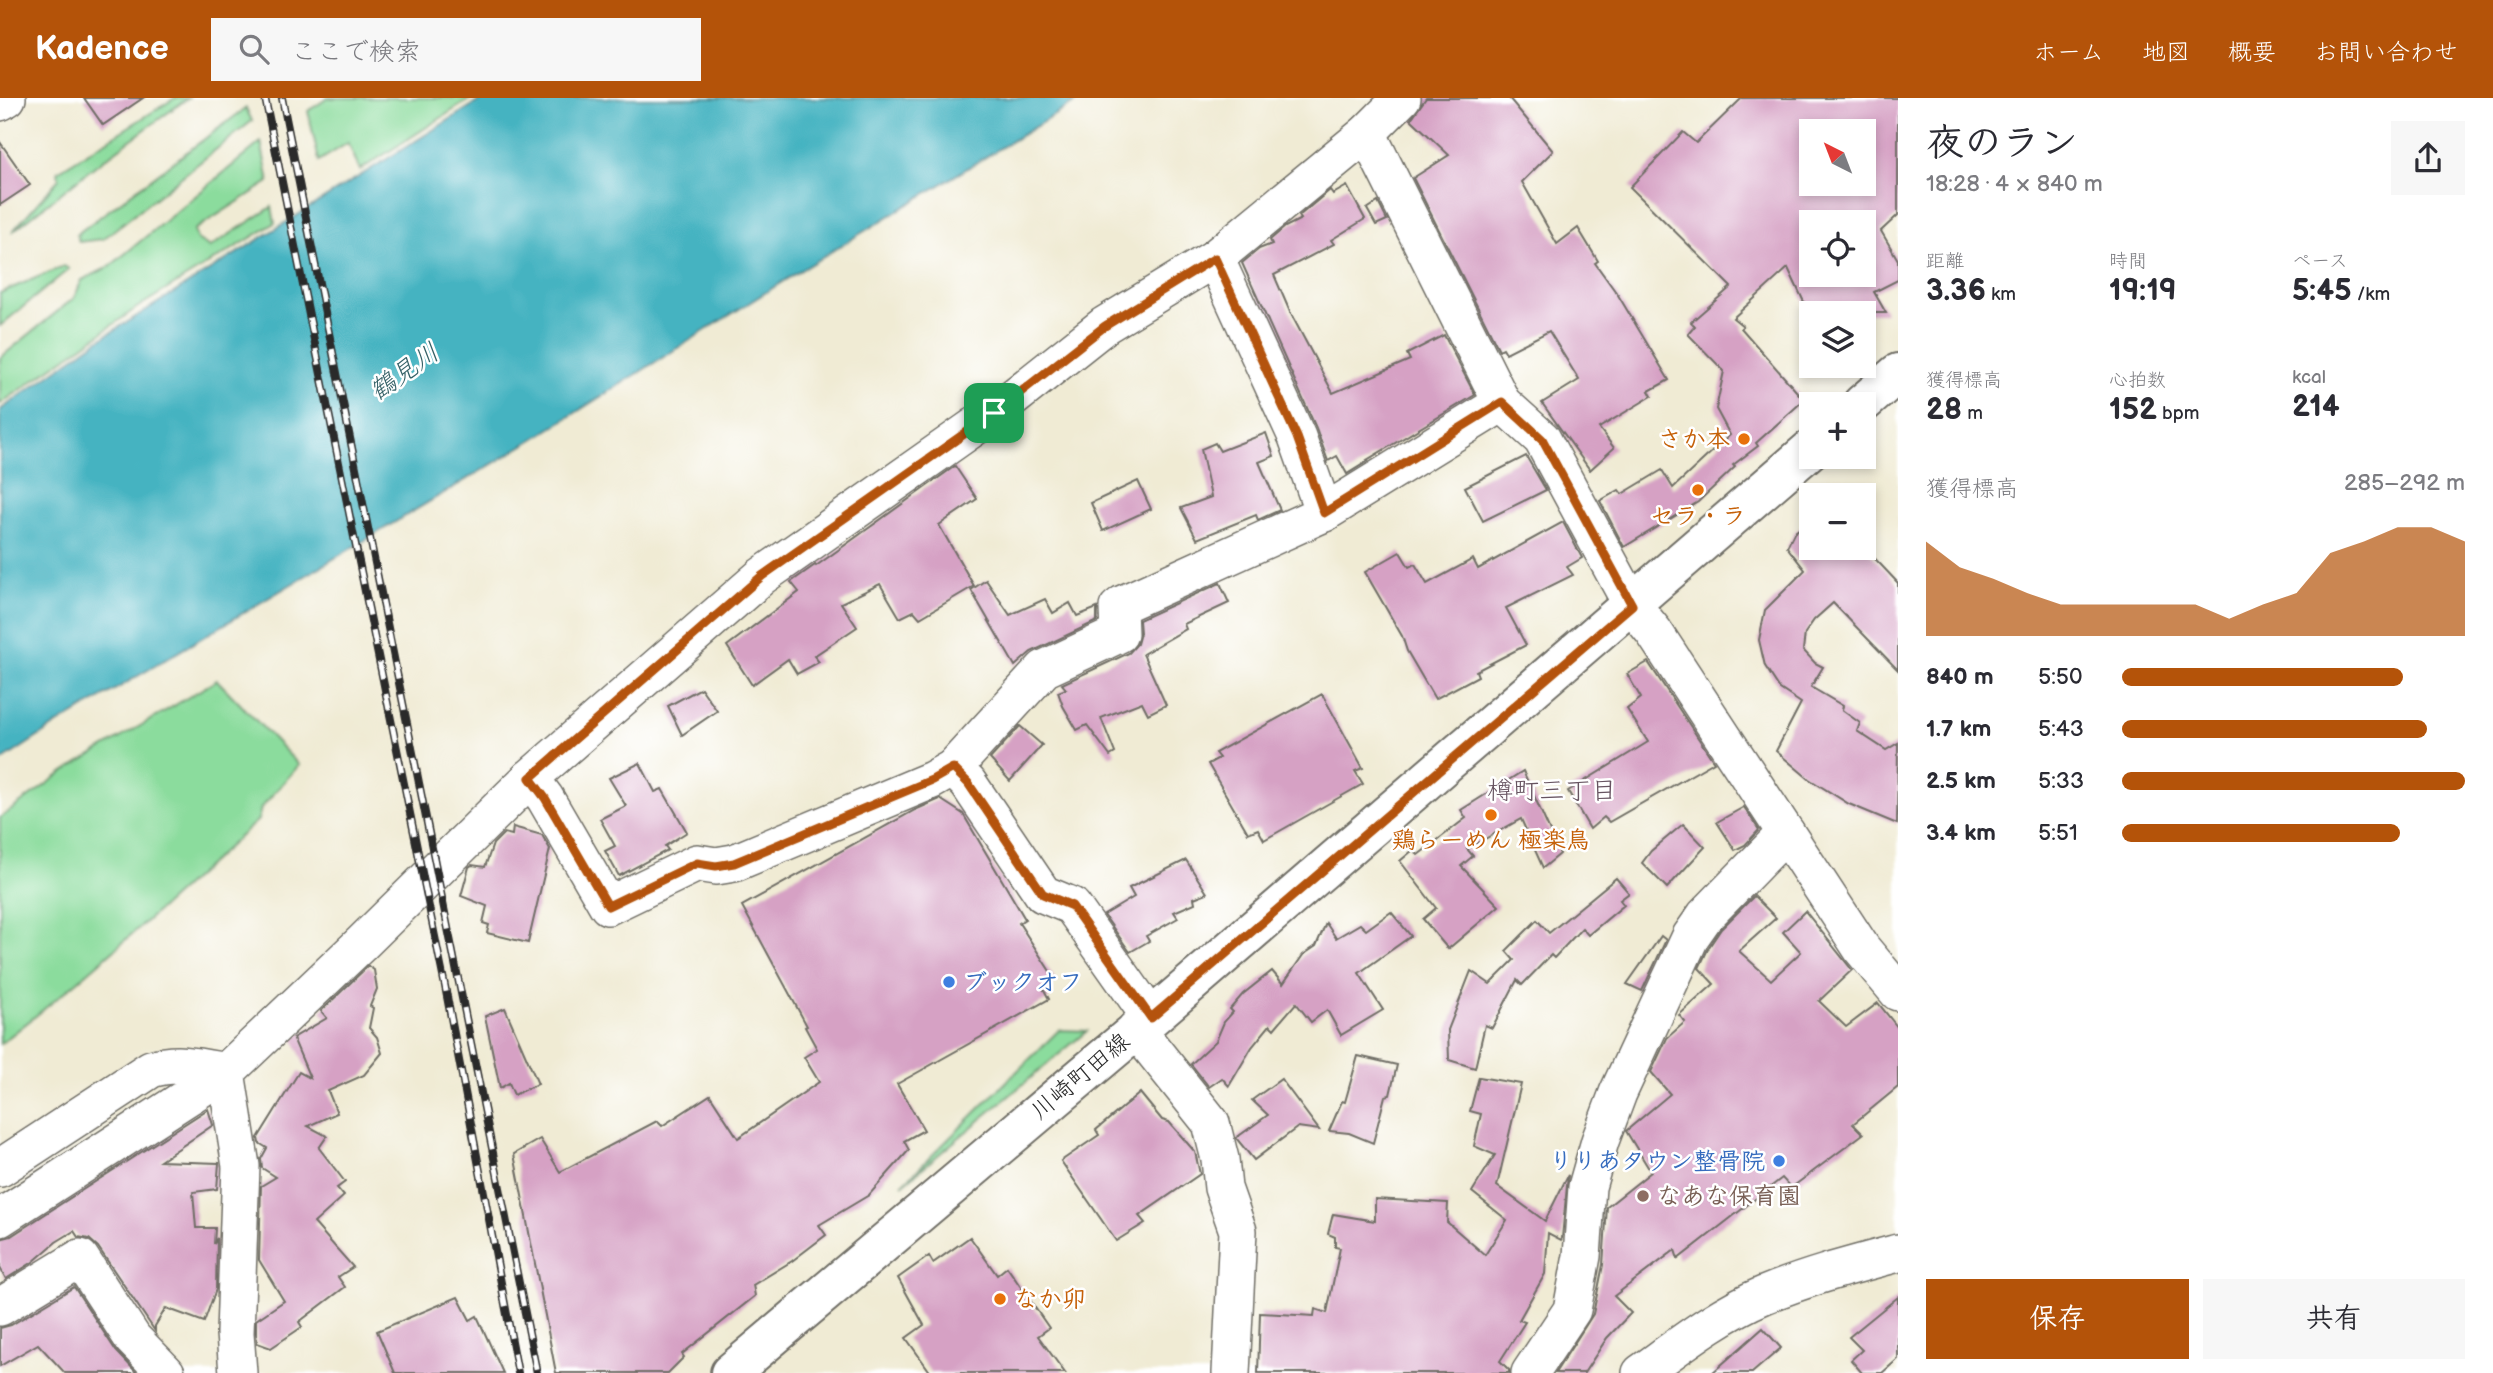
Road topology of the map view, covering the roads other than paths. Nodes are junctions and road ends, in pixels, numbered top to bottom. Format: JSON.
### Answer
{"nodes":[{"id":1,"x":7,"y":98,"type":"edge"},
{"id":2,"x":1402,"y":98,"type":"edge"},
{"id":3,"x":0,"y":102,"type":"edge"},
{"id":4,"x":1367,"y":133,"type":"junction"},
{"id":5,"x":1215,"y":258,"type":"junction"},
{"id":6,"x":1898,"y":373,"type":"edge"},
{"id":7,"x":1876,"y":392,"type":"edge"},
{"id":8,"x":1502,"y":402,"type":"junction"},
{"id":9,"x":1799,"y":459,"type":"edge"},
{"id":10,"x":1324,"y":513,"type":"junction"},
{"id":11,"x":1632,"y":605,"type":"junction"},
{"id":12,"x":953,"y":768,"type":"junction"},
{"id":13,"x":530,"y":778,"type":"junction"},
{"id":14,"x":1786,"y":833,"type":"junction"},
{"id":15,"x":1898,"y":992,"type":"edge"},
{"id":16,"x":1144,"y":1023,"type":"junction"},
{"id":17,"x":226,"y":1072,"type":"junction"},
{"id":18,"x":0,"y":1168,"type":"edge"},
{"id":19,"x":0,"y":1218,"type":"edge"},
{"id":20,"x":1898,"y":1253,"type":"edge"},
{"id":21,"x":0,"y":1307,"type":"edge"},
{"id":22,"x":166,"y":1373,"type":"edge"},
{"id":23,"x":238,"y":1373,"type":"edge"},
{"id":24,"x":730,"y":1373,"type":"edge"},
{"id":25,"x":1231,"y":1373,"type":"edge"},
{"id":26,"x":1531,"y":1373,"type":"edge"},
{"id":27,"x":1641,"y":1373,"type":"edge"}],
"edges":[{"from":1,"to":3,"type":"street"},
{"from":2,"to":4,"type":"street"},
{"from":4,"to":5,"type":"street"},
{"from":4,"to":8,"type":"street"},
{"from":5,"to":10,"type":"street"},
{"from":5,"to":13,"type":"street"},
{"from":6,"to":7,"type":"main road"},
{"from":8,"to":10,"type":"street"},
{"from":8,"to":11,"type":"street"},
{"from":9,"to":11,"type":"main road","name":"川崎町田線"},
{"from":10,"to":12,"type":"street"},
{"from":11,"to":14,"type":"street"},
{"from":11,"to":16,"type":"main road","name":"川崎町田線"},
{"from":12,"to":13,"type":"street"},
{"from":12,"to":16,"type":"street"},
{"from":13,"to":17,"type":"street"},
{"from":14,"to":15,"type":"street"},
{"from":14,"to":26,"type":"street"},
{"from":16,"to":24,"type":"main road","name":"川崎町田線"},
{"from":16,"to":25,"type":"street"},
{"from":17,"to":18,"type":"street"},
{"from":17,"to":19,"type":"street"},
{"from":17,"to":23,"type":"street"},
{"from":20,"to":27,"type":"street"},
{"from":21,"to":22,"type":"street"}]}
